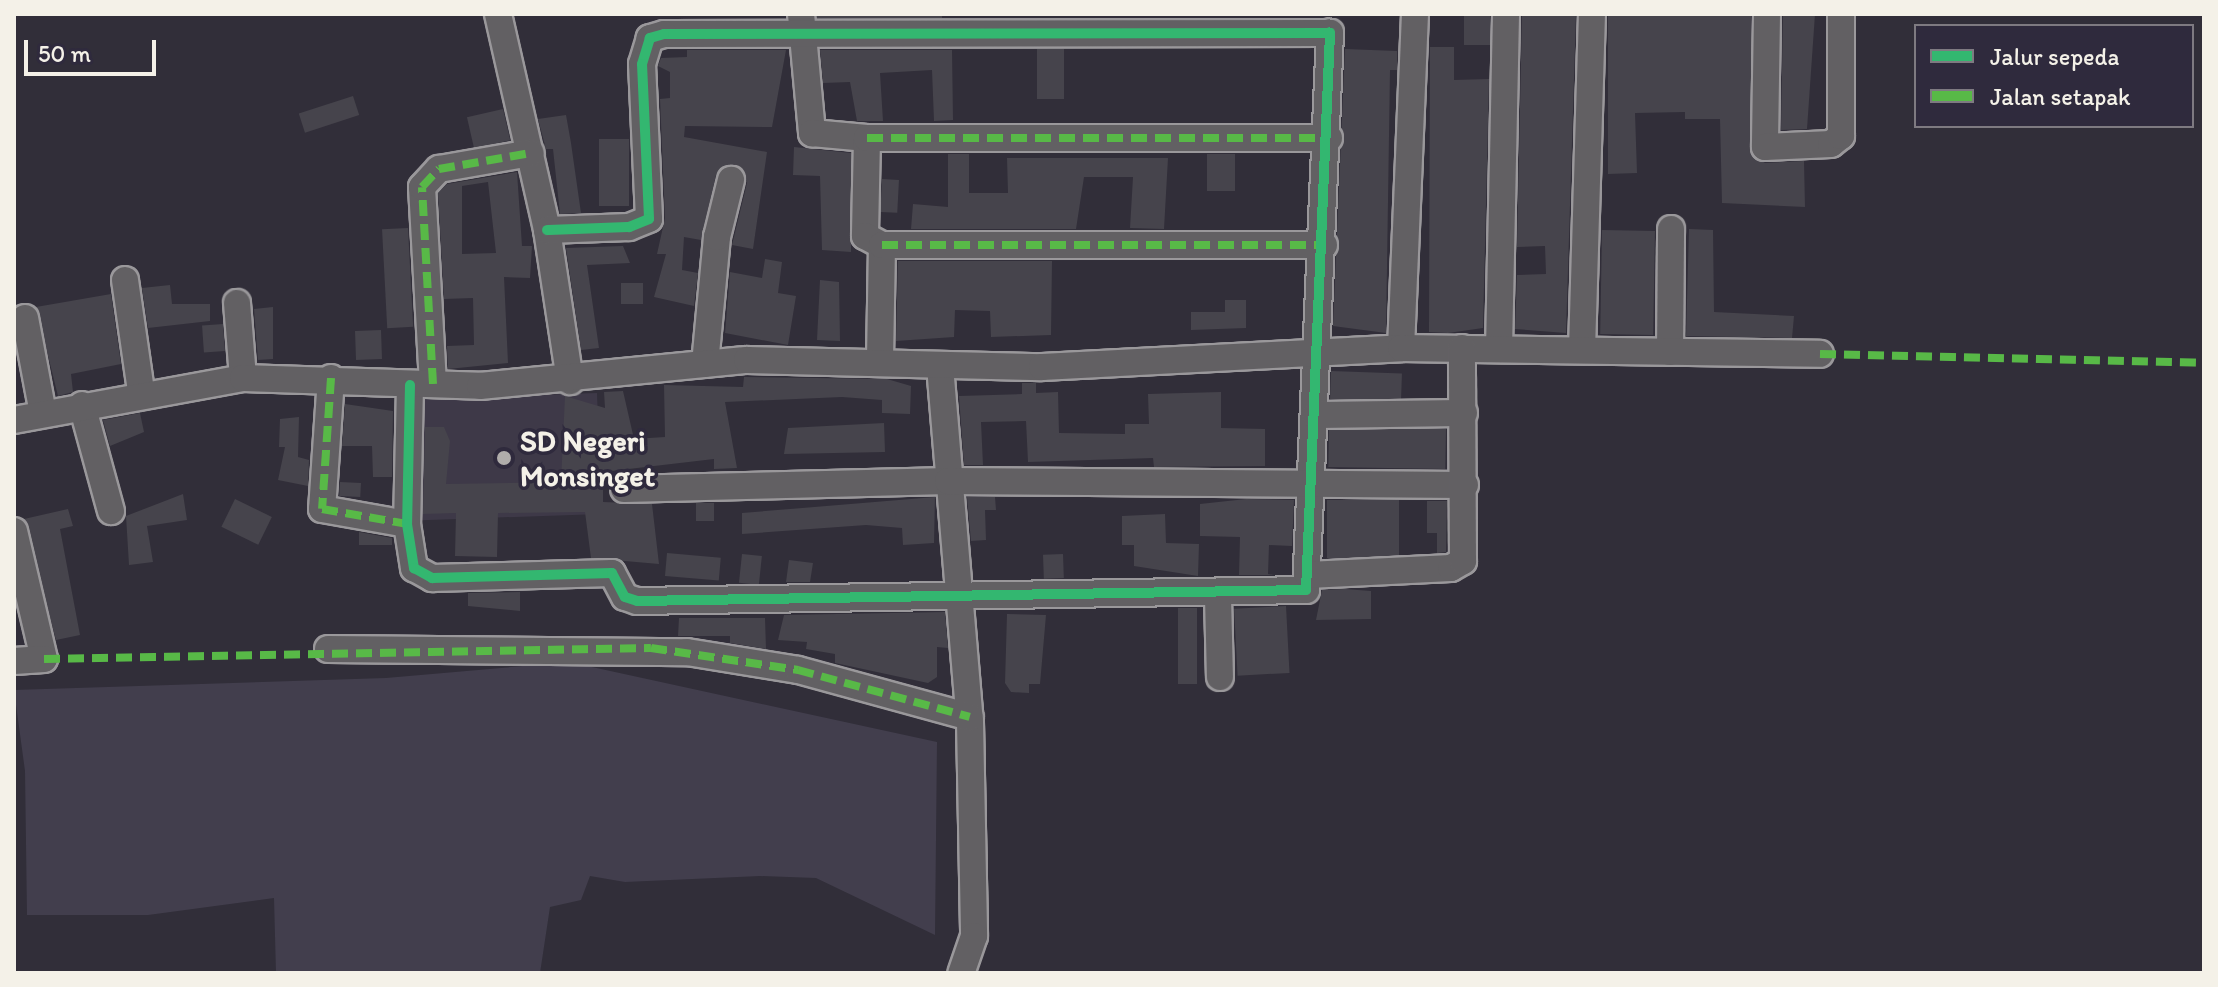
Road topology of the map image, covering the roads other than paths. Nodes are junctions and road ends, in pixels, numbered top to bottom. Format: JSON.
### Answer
{"nodes":[{"id":1,"x":498,"y":14,"type":"edge"},
{"id":2,"x":1415,"y":14,"type":"edge"},
{"id":3,"x":1506,"y":14,"type":"edge"},
{"id":4,"x":1592,"y":14,"type":"edge"},
{"id":5,"x":1767,"y":14,"type":"edge"},
{"id":6,"x":1841,"y":14,"type":"edge"},
{"id":7,"x":877,"y":22,"type":"edge"},
{"id":8,"x":955,"y":22,"type":"edge"},
{"id":9,"x":1039,"y":22,"type":"edge"},
{"id":10,"x":802,"y":23,"type":"edge"},
{"id":11,"x":1331,"y":23,"type":"edge"},
{"id":12,"x":717,"y":24,"type":"edge"},
{"id":13,"x":867,"y":138,"type":"junction"},
{"id":14,"x":1329,"y":138,"type":"junction"},
{"id":15,"x":531,"y":153,"type":"junction"},
{"id":16,"x":731,"y":180,"type":"dead end"},
{"id":17,"x":1671,"y":229,"type":"dead end"},
{"id":18,"x":547,"y":230,"type":"junction"},
{"id":19,"x":882,"y":245,"type":"junction"},
{"id":20,"x":1324,"y":245,"type":"junction"},
{"id":21,"x":125,"y":280,"type":"dead end"},
{"id":22,"x":237,"y":303,"type":"dead end"},
{"id":23,"x":25,"y":318,"type":"dead end"},
{"id":24,"x":1401,"y":348,"type":"junction"},
{"id":25,"x":1462,"y":348,"type":"junction"},
{"id":26,"x":1499,"y":349,"type":"junction"},
{"id":27,"x":1582,"y":350,"type":"junction"},
{"id":28,"x":1670,"y":352,"type":"junction"},
{"id":29,"x":1315,"y":354,"type":"junction"},
{"id":30,"x":1820,"y":354,"type":"dead end"},
{"id":31,"x":880,"y":359,"type":"junction"},
{"id":32,"x":705,"y":364,"type":"junction"},
{"id":33,"x":940,"y":366,"type":"junction"},
{"id":34,"x":243,"y":378,"type":"junction"},
{"id":35,"x":331,"y":378,"type":"junction"},
{"id":36,"x":570,"y":381,"type":"junction"},
{"id":37,"x":422,"y":384,"type":"junction"},
{"id":38,"x":141,"y":391,"type":"junction"},
{"id":39,"x":82,"y":405,"type":"junction"},
{"id":40,"x":43,"y":413,"type":"junction"},
{"id":41,"x":1464,"y":413,"type":"junction"},
{"id":42,"x":1315,"y":415,"type":"junction"},
{"id":43,"x":14,"y":420,"type":"edge"},
{"id":44,"x":948,"y":481,"type":"junction"},
{"id":45,"x":1465,"y":485,"type":"junction"},
{"id":46,"x":1311,"y":486,"type":"junction"},
{"id":47,"x":624,"y":489,"type":"dead end"},
{"id":48,"x":111,"y":511,"type":"dead end"},
{"id":49,"x":407,"y":524,"type":"junction"},
{"id":50,"x":14,"y":531,"type":"edge"},
{"id":51,"x":1308,"y":575,"type":"junction"},
{"id":52,"x":958,"y":594,"type":"junction"},
{"id":53,"x":1218,"y":597,"type":"junction"},
{"id":54,"x":328,"y":649,"type":"dead end"},
{"id":55,"x":14,"y":661,"type":"edge"},
{"id":56,"x":1220,"y":677,"type":"dead end"},
{"id":57,"x":970,"y":720,"type":"junction"},
{"id":58,"x":961,"y":973,"type":"edge"}],
"edges":[{"from":1,"to":15,"type":"street"},
{"from":2,"to":24,"type":"street"},
{"from":3,"to":26,"type":"street"},
{"from":4,"to":27,"type":"street"},
{"from":5,"to":6,"type":"street"},
{"from":7,"to":8,"type":"street"},
{"from":7,"to":10,"type":"street"},
{"from":8,"to":9,"type":"street"},
{"from":9,"to":11,"type":"street"},
{"from":10,"to":12,"type":"street"},
{"from":10,"to":13,"type":"street"},
{"from":11,"to":14,"type":"street"},
{"from":12,"to":18,"type":"street"},
{"from":13,"to":14,"type":"street"},
{"from":13,"to":19,"type":"street"},
{"from":14,"to":20,"type":"street"},
{"from":15,"to":18,"type":"street"},
{"from":15,"to":37,"type":"street"},
{"from":16,"to":32,"type":"street"},
{"from":17,"to":28,"type":"street"},
{"from":18,"to":36,"type":"street"},
{"from":19,"to":20,"type":"street"},
{"from":19,"to":31,"type":"street"},
{"from":20,"to":29,"type":"street"},
{"from":21,"to":38,"type":"street"},
{"from":22,"to":34,"type":"street"},
{"from":23,"to":40,"type":"street"},
{"from":24,"to":25,"type":"street"},
{"from":24,"to":29,"type":"street"},
{"from":25,"to":26,"type":"street"},
{"from":25,"to":41,"type":"street"},
{"from":26,"to":27,"type":"street"},
{"from":27,"to":28,"type":"street"},
{"from":28,"to":30,"type":"street"},
{"from":29,"to":33,"type":"street"},
{"from":29,"to":42,"type":"street"},
{"from":31,"to":32,"type":"street"},
{"from":31,"to":33,"type":"street"},
{"from":32,"to":36,"type":"street"},
{"from":33,"to":44,"type":"street"},
{"from":34,"to":35,"type":"street"},
{"from":34,"to":38,"type":"street"},
{"from":35,"to":37,"type":"street"},
{"from":35,"to":49,"type":"street"},
{"from":36,"to":37,"type":"street"},
{"from":37,"to":49,"type":"street"},
{"from":38,"to":39,"type":"street"},
{"from":39,"to":40,"type":"street"},
{"from":39,"to":48,"type":"street"},
{"from":40,"to":43,"type":"street"},
{"from":41,"to":42,"type":"street"},
{"from":41,"to":45,"type":"street"},
{"from":42,"to":46,"type":"street"},
{"from":44,"to":46,"type":"street"},
{"from":44,"to":47,"type":"street"},
{"from":44,"to":52,"type":"street"},
{"from":45,"to":46,"type":"street"},
{"from":45,"to":51,"type":"street"},
{"from":46,"to":51,"type":"street"},
{"from":49,"to":52,"type":"street"},
{"from":50,"to":55,"type":"street"},
{"from":51,"to":53,"type":"street"},
{"from":52,"to":53,"type":"street"},
{"from":52,"to":57,"type":"street"},
{"from":53,"to":56,"type":"street"},
{"from":54,"to":57,"type":"street"},
{"from":57,"to":58,"type":"street"}]}
